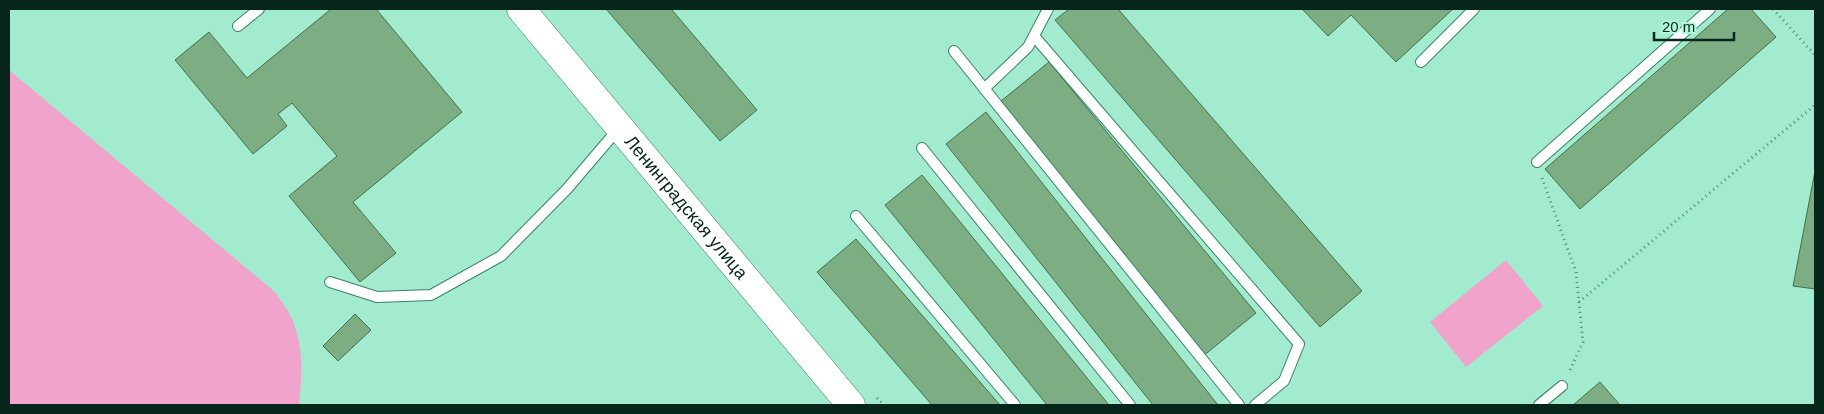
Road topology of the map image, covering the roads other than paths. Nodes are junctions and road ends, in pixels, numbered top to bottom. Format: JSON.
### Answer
{"nodes":[{"id":1,"x":259,"y":9,"type":"edge"},
{"id":2,"x":521,"y":9,"type":"edge"},
{"id":3,"x":1048,"y":9,"type":"edge"},
{"id":4,"x":1474,"y":9,"type":"edge"},
{"id":5,"x":1710,"y":9,"type":"edge"},
{"id":6,"x":238,"y":26,"type":"dead end"},
{"id":7,"x":1034,"y":36,"type":"junction"},
{"id":8,"x":954,"y":51,"type":"dead end"},
{"id":9,"x":1421,"y":62,"type":"dead end"},
{"id":10,"x":984,"y":89,"type":"junction"},
{"id":11,"x":620,"y":128,"type":"junction"},
{"id":12,"x":922,"y":148,"type":"dead end"},
{"id":13,"x":1537,"y":162,"type":"road end"},
{"id":14,"x":856,"y":216,"type":"dead end"},
{"id":15,"x":330,"y":282,"type":"dead end"},
{"id":16,"x":1562,"y":386,"type":"road end"},
{"id":17,"x":851,"y":405,"type":"edge"},
{"id":18,"x":1016,"y":405,"type":"edge"},
{"id":19,"x":1130,"y":405,"type":"edge"},
{"id":20,"x":1239,"y":405,"type":"edge"},
{"id":21,"x":1255,"y":405,"type":"edge"},
{"id":22,"x":1539,"y":405,"type":"edge"}],
"edges":[{"from":1,"to":6,"type":"lane"},
{"from":2,"to":11,"type":"street","name":"Ленинградская улица"},
{"from":3,"to":7,"type":"lane"},
{"from":4,"to":9,"type":"lane"},
{"from":5,"to":13,"type":"lane"},
{"from":7,"to":10,"type":"lane"},
{"from":7,"to":21,"type":"lane"},
{"from":8,"to":10,"type":"lane"},
{"from":10,"to":20,"type":"lane"},
{"from":11,"to":15,"type":"lane"},
{"from":11,"to":17,"type":"street","name":"Ленинградская улица"},
{"from":12,"to":19,"type":"lane"},
{"from":14,"to":18,"type":"lane"},
{"from":16,"to":22,"type":"lane"}]}
